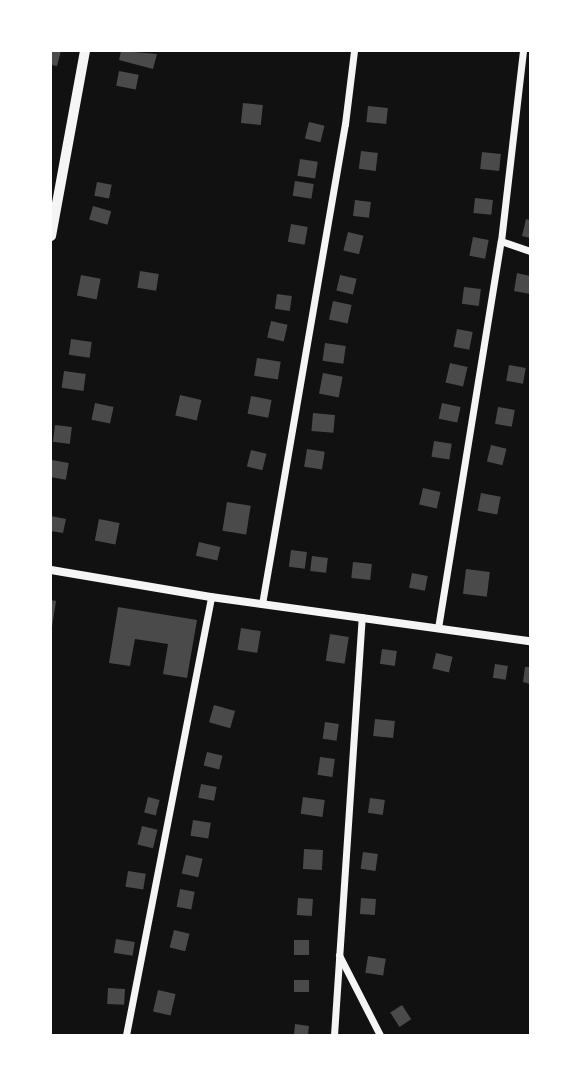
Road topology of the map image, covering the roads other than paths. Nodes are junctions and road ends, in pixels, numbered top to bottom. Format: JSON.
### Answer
{"nodes":[{"id":1,"x":85,"y":51,"type":"edge"},
{"id":2,"x":354,"y":51,"type":"edge"},
{"id":3,"x":523,"y":51,"type":"edge"},
{"id":4,"x":51,"y":236,"type":"edge"},
{"id":5,"x":501,"y":242,"type":"junction"},
{"id":6,"x":530,"y":251,"type":"edge"},
{"id":7,"x":51,"y":570,"type":"edge"},
{"id":8,"x":211,"y":597,"type":"junction"},
{"id":9,"x":262,"y":604,"type":"junction"},
{"id":10,"x":362,"y":617,"type":"junction"},
{"id":11,"x":438,"y":628,"type":"junction"},
{"id":12,"x":530,"y":641,"type":"edge"},
{"id":13,"x":339,"y":954,"type":"junction"},
{"id":14,"x":126,"y":1035,"type":"edge"},
{"id":15,"x":334,"y":1035,"type":"edge"},
{"id":16,"x":380,"y":1035,"type":"edge"}],
"edges":[{"from":1,"to":4,"type":"main road"},
{"from":2,"to":9,"type":"street"},
{"from":3,"to":5,"type":"street"},
{"from":5,"to":6,"type":"street"},
{"from":5,"to":11,"type":"street"},
{"from":7,"to":8,"type":"street"},
{"from":8,"to":9,"type":"street"},
{"from":8,"to":14,"type":"street"},
{"from":9,"to":10,"type":"street"},
{"from":10,"to":11,"type":"street"},
{"from":10,"to":13,"type":"street"},
{"from":11,"to":12,"type":"street"},
{"from":13,"to":15,"type":"street"},
{"from":13,"to":16,"type":"street"}]}
